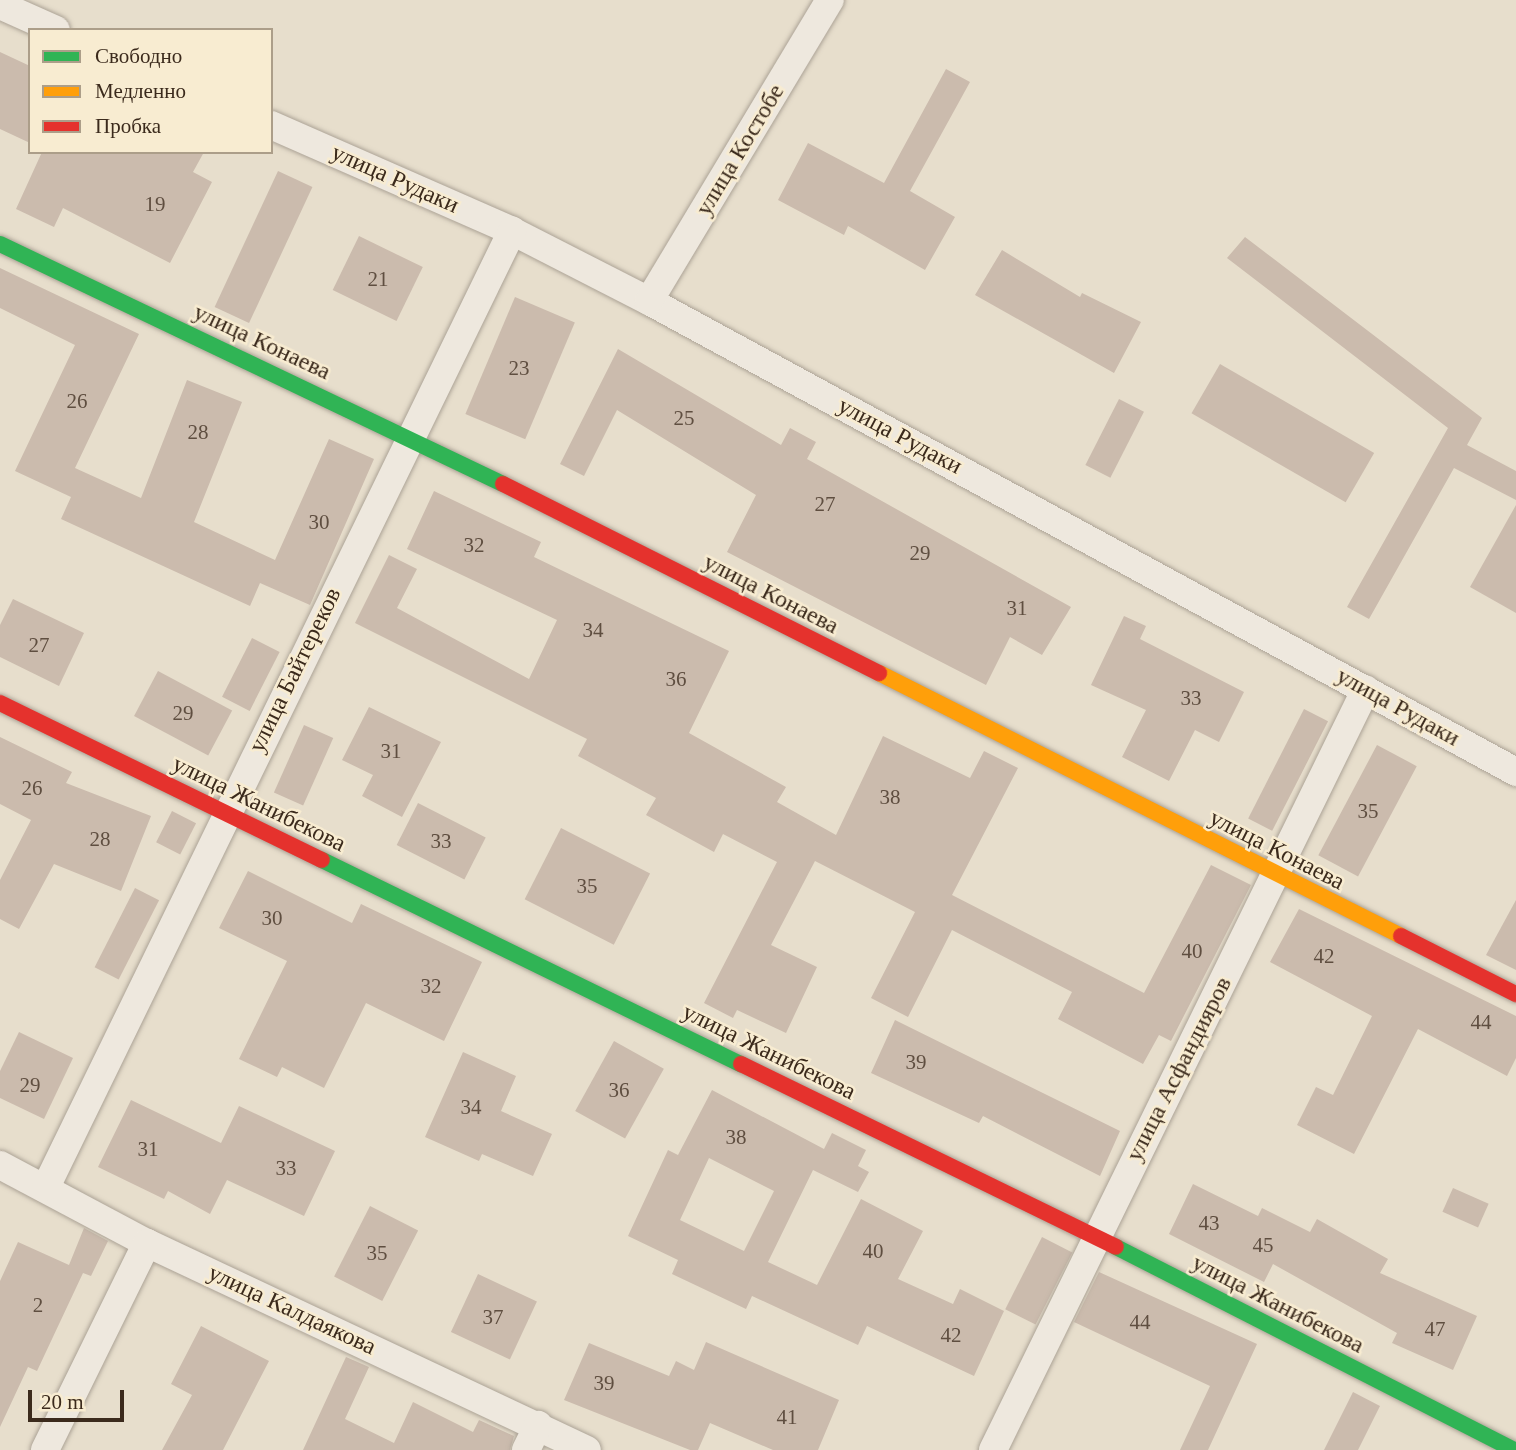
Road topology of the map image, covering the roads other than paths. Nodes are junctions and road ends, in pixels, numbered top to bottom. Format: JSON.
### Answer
{"nodes":[{"id":1,"x":830,"y":0,"type":"edge"},
{"id":2,"x":0,"y":5,"type":"edge"},
{"id":3,"x":52,"y":28,"type":"edge"},
{"id":4,"x":273,"y":126,"type":"edge"},
{"id":5,"x":512,"y":231,"type":"junction"},
{"id":6,"x":0,"y":244,"type":"edge"},
{"id":7,"x":649,"y":301,"type":"junction"},
{"id":8,"x":409,"y":437,"type":"junction"},
{"id":9,"x":1366,"y":689,"type":"junction"},
{"id":10,"x":0,"y":703,"type":"edge"},
{"id":11,"x":1516,"y":772,"type":"edge"},
{"id":12,"x":226,"y":814,"type":"junction"},
{"id":13,"x":1276,"y":875,"type":"junction"},
{"id":14,"x":1516,"y":995,"type":"edge"},
{"id":15,"x":0,"y":1165,"type":"edge"},
{"id":16,"x":46,"y":1187,"type":"junction"},
{"id":17,"x":1096,"y":1237,"type":"junction"},
{"id":18,"x":147,"y":1242,"type":"junction"},
{"id":19,"x":538,"y":1425,"type":"junction"},
{"id":20,"x":45,"y":1450,"type":"edge"},
{"id":21,"x":526,"y":1450,"type":"edge"},
{"id":22,"x":587,"y":1450,"type":"edge"},
{"id":23,"x":993,"y":1450,"type":"edge"},
{"id":24,"x":1515,"y":1450,"type":"edge"}],
"edges":[{"from":1,"to":7,"type":"street","name":"улица Костобе"},
{"from":2,"to":3,"type":"street"},
{"from":4,"to":5,"type":"street","name":"улица Рудаки"},
{"from":5,"to":7,"type":"street","name":"улица Рудаки"},
{"from":5,"to":8,"type":"street","name":"улица Байтереков"},
{"from":6,"to":8,"type":"street","name":"улица Конаева"},
{"from":7,"to":9,"type":"street","name":"улица Рудаки"},
{"from":8,"to":12,"type":"street","name":"улица Байтереков"},
{"from":8,"to":13,"type":"street","name":"улица Конаева"},
{"from":9,"to":11,"type":"street","name":"улица Рудаки"},
{"from":9,"to":13,"type":"street","name":"улица Асфандияров"},
{"from":10,"to":12,"type":"street","name":"улица Жанибекова"},
{"from":12,"to":16,"type":"street","name":"улица Байтереков"},
{"from":12,"to":17,"type":"street","name":"улица Жанибекова"},
{"from":13,"to":14,"type":"street","name":"улица Конаева"},
{"from":13,"to":17,"type":"street","name":"улица Асфандияров"},
{"from":15,"to":16,"type":"street","name":"улица Калдаякова"},
{"from":16,"to":18,"type":"street","name":"улица Калдаякова"},
{"from":17,"to":23,"type":"street","name":"улица Асфандияров"},
{"from":17,"to":24,"type":"street","name":"улица Жанибекова"},
{"from":18,"to":19,"type":"street","name":"улица Калдаякова"},
{"from":18,"to":20,"type":"street"},
{"from":19,"to":21,"type":"street"},
{"from":19,"to":22,"type":"street","name":"улица Калдаякова"}]}
